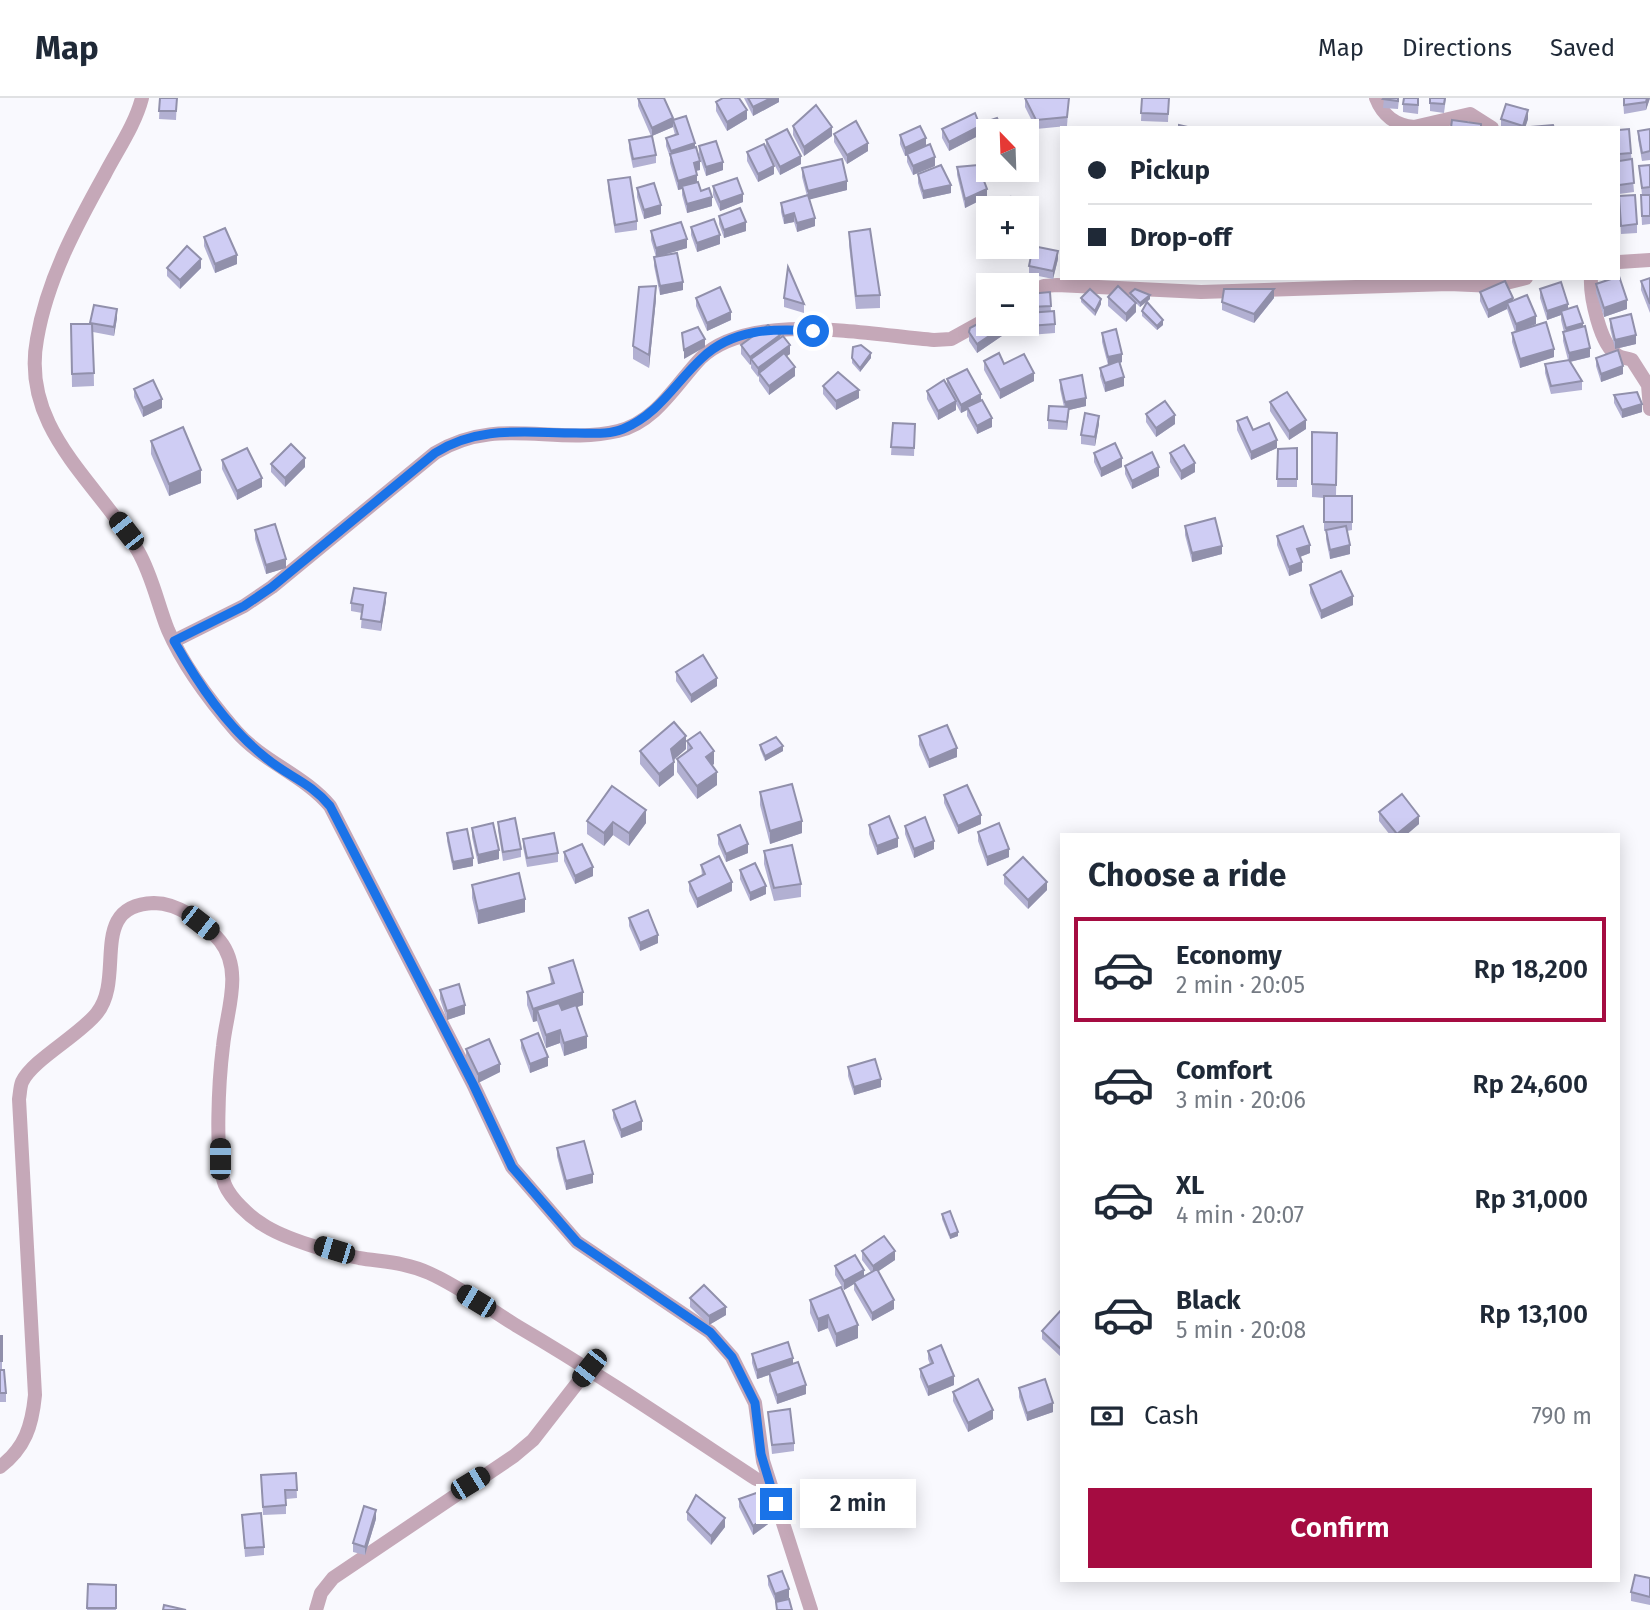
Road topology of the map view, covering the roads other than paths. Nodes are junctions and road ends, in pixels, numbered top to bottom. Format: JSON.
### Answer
{"nodes":[{"id":1,"x":142,"y":98,"type":"edge"},
{"id":2,"x":1376,"y":98,"type":"edge"},
{"id":3,"x":1405,"y":126,"type":"edge"},
{"id":4,"x":1405,"y":126,"type":"edge"},
{"id":5,"x":1489,"y":126,"type":"edge"},
{"id":6,"x":1650,"y":260,"type":"edge"},
{"id":7,"x":1620,"y":261,"type":"edge"},
{"id":8,"x":1519,"y":280,"type":"edge"},
{"id":9,"x":1591,"y":280,"type":"edge"},
{"id":10,"x":1478,"y":282,"type":"edge"},
{"id":11,"x":1039,"y":288,"type":"edge"},
{"id":12,"x":976,"y":325,"type":"edge"},
{"id":13,"x":1650,"y":409,"type":"edge"},
{"id":14,"x":174,"y":641,"type":"junction"},
{"id":15,"x":589,"y":1368,"type":"junction"},
{"id":16,"x":0,"y":1467,"type":"edge"},
{"id":17,"x":769,"y":1482,"type":"junction"},
{"id":18,"x":316,"y":1610,"type":"edge"},
{"id":19,"x":811,"y":1610,"type":"edge"}],
"edges":[{"from":1,"to":14,"type":"street"},
{"from":2,"to":4,"type":"street"},
{"from":3,"to":5,"type":"street"},
{"from":6,"to":7,"type":"street"},
{"from":8,"to":10,"type":"street"},
{"from":9,"to":13,"type":"street"},
{"from":10,"to":11,"type":"street"},
{"from":12,"to":14,"type":"street"},
{"from":14,"to":17,"type":"street"},
{"from":15,"to":16,"type":"street"},
{"from":15,"to":17,"type":"street"},
{"from":15,"to":18,"type":"street"},
{"from":17,"to":19,"type":"street"}]}
